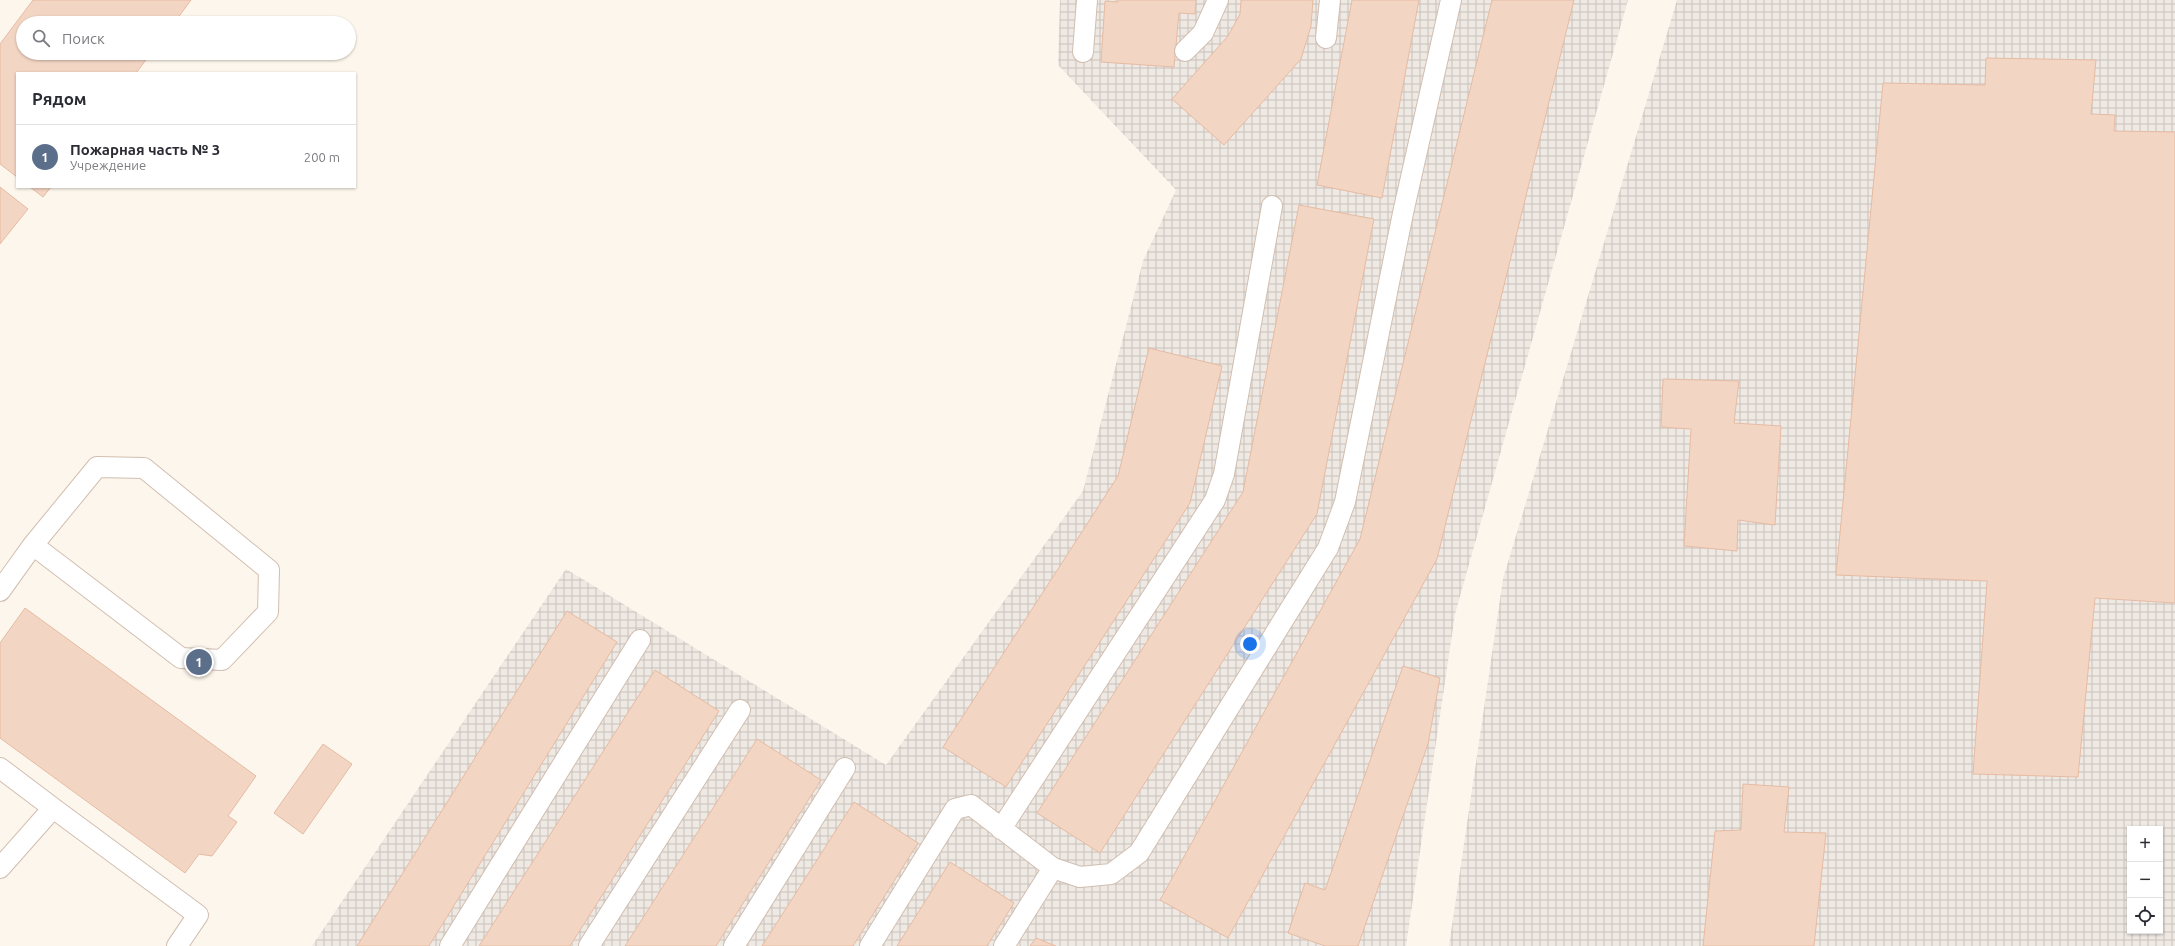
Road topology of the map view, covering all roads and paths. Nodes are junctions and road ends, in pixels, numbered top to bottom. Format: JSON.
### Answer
{"nodes":[{"id":1,"x":1087,"y":0,"type":"edge"},
{"id":2,"x":1218,"y":0,"type":"edge"},
{"id":3,"x":1330,"y":0,"type":"edge"},
{"id":4,"x":1451,"y":0,"type":"edge"},
{"id":5,"x":1326,"y":38,"type":"dead end"},
{"id":6,"x":1185,"y":51,"type":"dead end"},
{"id":7,"x":1082,"y":52,"type":"dead end"},
{"id":8,"x":1272,"y":206,"type":"dead end"},
{"id":9,"x":33,"y":545,"type":"junction"},
{"id":10,"x":0,"y":591,"type":"edge"},
{"id":11,"x":640,"y":640,"type":"dead end"},
{"id":12,"x":740,"y":710,"type":"dead end"},
{"id":13,"x":0,"y":768,"type":"edge"},
{"id":14,"x":845,"y":768,"type":"dead end"},
{"id":15,"x":53,"y":808,"type":"junction"},
{"id":16,"x":1001,"y":828,"type":"junction"},
{"id":17,"x":0,"y":868,"type":"edge"},
{"id":18,"x":1052,"y":868,"type":"junction"},
{"id":19,"x":177,"y":946,"type":"edge"},
{"id":20,"x":450,"y":946,"type":"edge"},
{"id":21,"x":589,"y":946,"type":"edge"},
{"id":22,"x":734,"y":946,"type":"edge"},
{"id":23,"x":870,"y":946,"type":"edge"},
{"id":24,"x":1004,"y":946,"type":"edge"}],
"edges":[{"from":1,"to":7,"type":"lane"},
{"from":2,"to":6,"type":"lane"},
{"from":3,"to":5,"type":"lane"},
{"from":4,"to":18,"type":"lane"},
{"from":8,"to":16,"type":"lane"},
{"from":9,"to":9,"type":"lane"},
{"from":9,"to":10,"type":"lane"},
{"from":11,"to":20,"type":"lane"},
{"from":12,"to":21,"type":"lane"},
{"from":13,"to":15,"type":"lane"},
{"from":14,"to":22,"type":"lane"},
{"from":15,"to":17,"type":"lane"},
{"from":15,"to":19,"type":"lane"},
{"from":16,"to":18,"type":"lane"},
{"from":16,"to":23,"type":"lane"},
{"from":18,"to":24,"type":"lane"}]}
